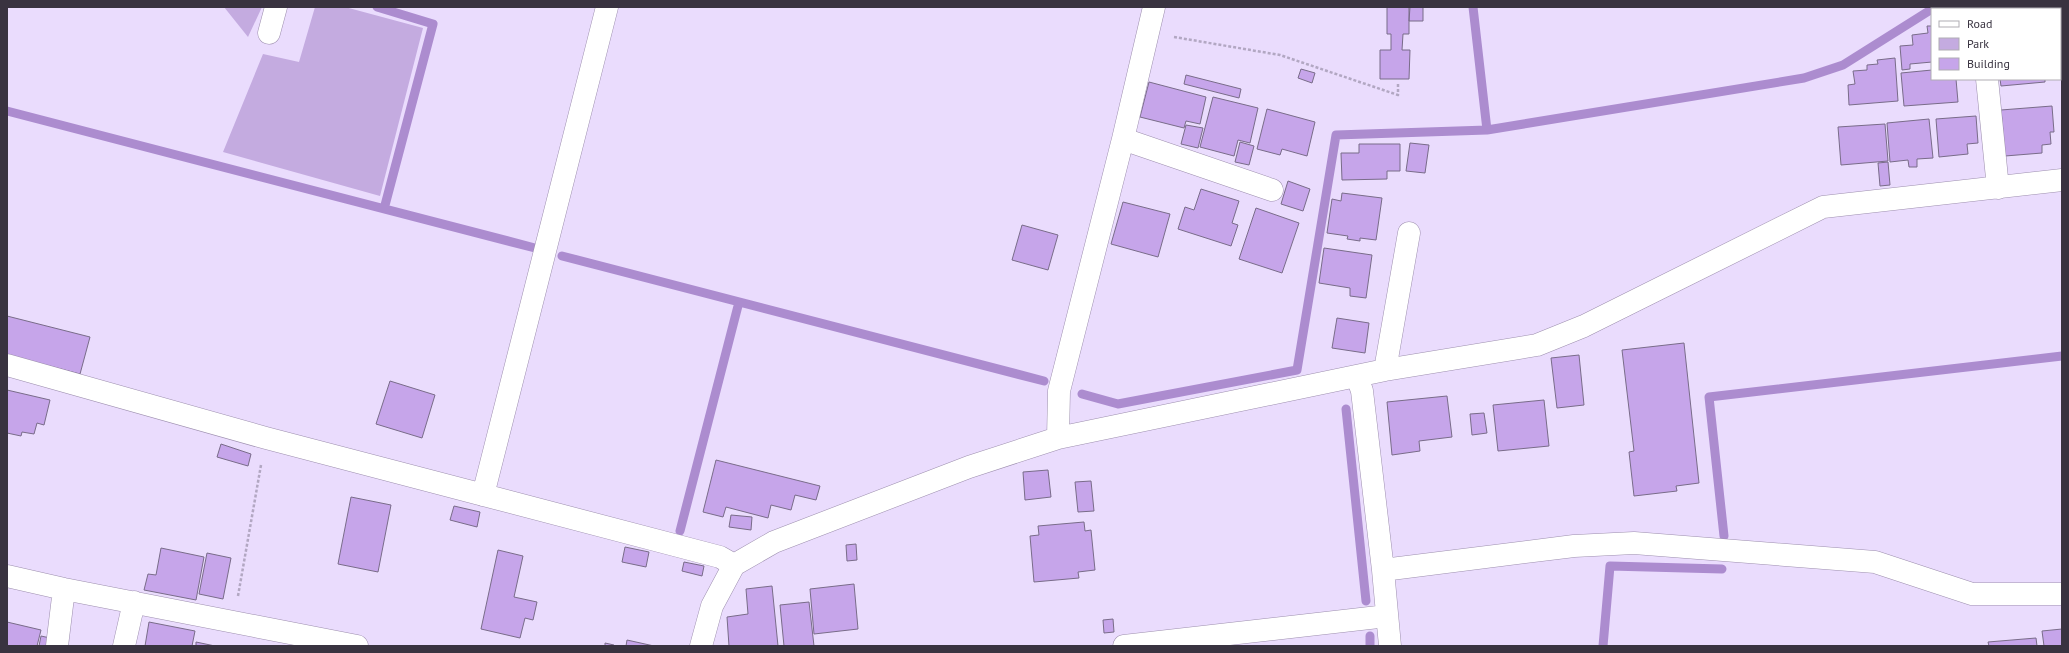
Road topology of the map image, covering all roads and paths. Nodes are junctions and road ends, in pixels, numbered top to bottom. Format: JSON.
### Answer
{"nodes":[{"id":1,"x":276,"y":7,"type":"edge"},
{"id":2,"x":607,"y":7,"type":"edge"},
{"id":3,"x":1154,"y":7,"type":"edge"},
{"id":4,"x":269,"y":33,"type":"dead end"},
{"id":5,"x":1148,"y":33,"type":"junction"},
{"id":6,"x":1987,"y":80,"type":"edge"},
{"id":7,"x":1398,"y":83,"type":"dead end"},
{"id":8,"x":1123,"y":139,"type":"junction"},
{"id":9,"x":2062,"y":180,"type":"edge"},
{"id":10,"x":1998,"y":188,"type":"junction"},
{"id":11,"x":1272,"y":190,"type":"dead end"},
{"id":12,"x":1410,"y":233,"type":"dead end"},
{"id":13,"x":7,"y":365,"type":"edge"},
{"id":14,"x":1385,"y":370,"type":"junction"},
{"id":15,"x":1357,"y":376,"type":"junction"},
{"id":16,"x":266,"y":438,"type":"junction"},
{"id":17,"x":1058,"y":438,"type":"junction"},
{"id":18,"x":483,"y":495,"type":"junction"},
{"id":19,"x":734,"y":565,"type":"junction"},
{"id":20,"x":1383,"y":570,"type":"junction"},
{"id":21,"x":7,"y":576,"type":"edge"},
{"id":22,"x":64,"y":589,"type":"junction"},
{"id":23,"x":2062,"y":594,"type":"edge"},
{"id":24,"x":134,"y":602,"type":"junction"},
{"id":25,"x":1387,"y":616,"type":"junction"},
{"id":26,"x":233,"y":622,"type":"junction"},
{"id":27,"x":57,"y":646,"type":"edge"},
{"id":28,"x":124,"y":646,"type":"edge"},
{"id":29,"x":358,"y":646,"type":"edge"},
{"id":30,"x":701,"y":646,"type":"edge"},
{"id":31,"x":1124,"y":646,"type":"edge"},
{"id":32,"x":1390,"y":646,"type":"edge"}],
"edges":[{"from":1,"to":4,"type":"street"},
{"from":2,"to":18,"type":"street"},
{"from":3,"to":5,"type":"street"},
{"from":5,"to":7,"type":"path"},
{"from":5,"to":8,"type":"street"},
{"from":6,"to":10,"type":"street"},
{"from":8,"to":11,"type":"street"},
{"from":8,"to":17,"type":"street"},
{"from":9,"to":10,"type":"street"},
{"from":10,"to":14,"type":"street"},
{"from":12,"to":14,"type":"street"},
{"from":13,"to":16,"type":"street"},
{"from":14,"to":15,"type":"street"},
{"from":15,"to":17,"type":"street"},
{"from":15,"to":20,"type":"street"},
{"from":16,"to":18,"type":"street"},
{"from":16,"to":26,"type":"path"},
{"from":17,"to":19,"type":"street"},
{"from":18,"to":19,"type":"street"},
{"from":19,"to":30,"type":"street"},
{"from":20,"to":23,"type":"street"},
{"from":20,"to":25,"type":"street"},
{"from":21,"to":22,"type":"street"},
{"from":22,"to":24,"type":"street"},
{"from":22,"to":27,"type":"street"},
{"from":24,"to":26,"type":"street"},
{"from":24,"to":28,"type":"street"},
{"from":25,"to":31,"type":"street"},
{"from":25,"to":32,"type":"street"},
{"from":26,"to":29,"type":"street"}]}
